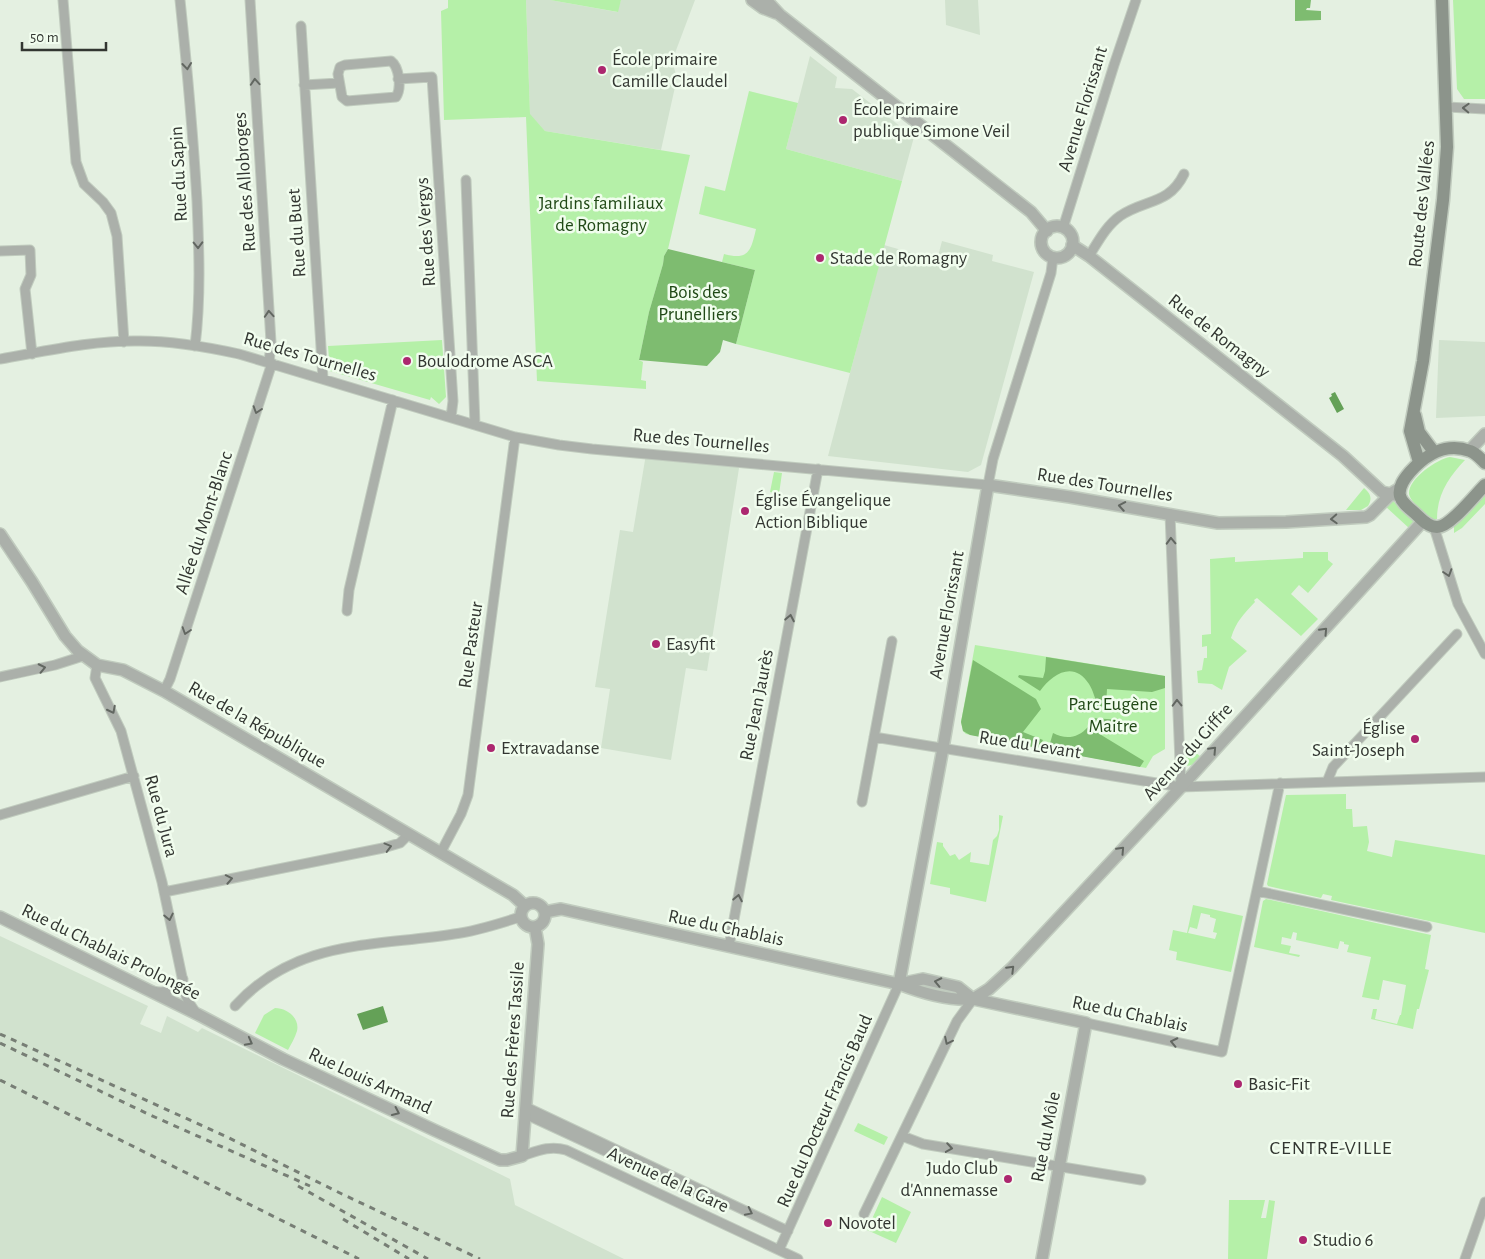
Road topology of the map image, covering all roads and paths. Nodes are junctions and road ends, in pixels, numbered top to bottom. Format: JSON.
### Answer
{"nodes":[{"id":1,"x":63,"y":0,"type":"edge"},
{"id":2,"x":180,"y":0,"type":"edge"},
{"id":3,"x":250,"y":0,"type":"edge"},
{"id":4,"x":752,"y":0,"type":"edge"},
{"id":5,"x":766,"y":0,"type":"edge"},
{"id":6,"x":1136,"y":0,"type":"edge"},
{"id":7,"x":1442,"y":0,"type":"edge"},
{"id":8,"x":780,"y":15,"type":"junction"},
{"id":9,"x":301,"y":26,"type":"dead end"},
{"id":10,"x":398,"y":79,"type":"junction"},
{"id":11,"x":339,"y":83,"type":"junction"},
{"id":12,"x":304,"y":85,"type":"junction"},
{"id":13,"x":1447,"y":108,"type":"junction"},
{"id":14,"x":1485,"y":109,"type":"edge"},
{"id":15,"x":1184,"y":174,"type":"dead end"},
{"id":16,"x":466,"y":180,"type":"dead end"},
{"id":17,"x":1064,"y":228,"type":"junction"},
{"id":18,"x":1047,"y":231,"type":"junction"},
{"id":19,"x":1072,"y":246,"type":"junction"},
{"id":20,"x":0,"y":252,"type":"edge"},
{"id":21,"x":1089,"y":256,"type":"junction"},
{"id":22,"x":1053,"y":258,"type":"junction"},
{"id":23,"x":124,"y":342,"type":"junction"},
{"id":24,"x":195,"y":346,"type":"junction"},
{"id":25,"x":32,"y":354,"type":"junction"},
{"id":26,"x":0,"y":359,"type":"edge"},
{"id":27,"x":270,"y":363,"type":"junction"},
{"id":28,"x":322,"y":379,"type":"junction"},
{"id":29,"x":393,"y":400,"type":"junction"},
{"id":30,"x":1414,"y":410,"type":"junction"},
{"id":31,"x":451,"y":418,"type":"junction"},
{"id":32,"x":475,"y":425,"type":"junction"},
{"id":33,"x":1485,"y":434,"type":"edge"},
{"id":34,"x":516,"y":437,"type":"junction"},
{"id":35,"x":1468,"y":450,"type":"junction"},
{"id":36,"x":1434,"y":452,"type":"junction"},
{"id":37,"x":1419,"y":462,"type":"junction"},
{"id":38,"x":1485,"y":463,"type":"edge"},
{"id":39,"x":818,"y":469,"type":"junction"},
{"id":40,"x":988,"y":484,"type":"junction"},
{"id":41,"x":1485,"y":486,"type":"edge"},
{"id":42,"x":1398,"y":491,"type":"junction"},
{"id":43,"x":1170,"y":514,"type":"junction"},
{"id":44,"x":1428,"y":524,"type":"junction"},
{"id":45,"x":2,"y":540,"type":"edge"},
{"id":46,"x":347,"y":611,"type":"dead end"},
{"id":47,"x":1457,"y":634,"type":"dead end"},
{"id":48,"x":892,"y":641,"type":"dead end"},
{"id":49,"x":1485,"y":654,"type":"edge"},
{"id":50,"x":83,"y":656,"type":"junction"},
{"id":51,"x":97,"y":665,"type":"junction"},
{"id":52,"x":0,"y":677,"type":"edge"},
{"id":53,"x":164,"y":692,"type":"junction"},
{"id":54,"x":874,"y":737,"type":"junction"},
{"id":55,"x":943,"y":748,"type":"junction"},
{"id":56,"x":134,"y":776,"type":"junction"},
{"id":57,"x":1485,"y":777,"type":"edge"},
{"id":58,"x":1328,"y":782,"type":"junction"},
{"id":59,"x":1280,"y":783,"type":"junction"},
{"id":60,"x":1181,"y":787,"type":"junction"},
{"id":61,"x":862,"y":802,"type":"dead end"},
{"id":62,"x":0,"y":815,"type":"edge"},
{"id":63,"x":409,"y":834,"type":"junction"},
{"id":64,"x":441,"y":852,"type":"junction"},
{"id":65,"x":1257,"y":891,"type":"junction"},
{"id":66,"x":164,"y":892,"type":"junction"},
{"id":67,"x":525,"y":906,"type":"junction"},
{"id":68,"x":545,"y":912,"type":"junction"},
{"id":69,"x":0,"y":917,"type":"edge"},
{"id":70,"x":520,"y":917,"type":"junction"},
{"id":71,"x":535,"y":927,"type":"junction"},
{"id":72,"x":1427,"y":927,"type":"dead end"},
{"id":73,"x":728,"y":946,"type":"junction"},
{"id":74,"x":183,"y":979,"type":"junction"},
{"id":75,"x":899,"y":984,"type":"junction"},
{"id":76,"x":150,"y":991,"type":"junction"},
{"id":77,"x":973,"y":999,"type":"junction"},
{"id":78,"x":234,"y":1006,"type":"dead end"},
{"id":79,"x":202,"y":1017,"type":"junction"},
{"id":80,"x":1086,"y":1023,"type":"junction"},
{"id":81,"x":526,"y":1110,"type":"junction"},
{"id":82,"x":902,"y":1136,"type":"junction"},
{"id":83,"x":522,"y":1156,"type":"junction"},
{"id":84,"x":1058,"y":1165,"type":"junction"},
{"id":85,"x":1141,"y":1180,"type":"dead end"},
{"id":86,"x":1485,"y":1202,"type":"edge"},
{"id":87,"x":864,"y":1214,"type":"dead end"},
{"id":88,"x":788,"y":1230,"type":"junction"},
{"id":89,"x":779,"y":1250,"type":"junction"},
{"id":90,"x":798,"y":1259,"type":"edge"},
{"id":91,"x":1042,"y":1259,"type":"edge"},
{"id":92,"x":1465,"y":1259,"type":"edge"}],
"edges":[{"from":1,"to":23,"type":"street"},
{"from":2,"to":24,"type":"street","name":"Rue du Sapin","one_way":true},
{"from":27,"to":3,"type":"street","name":"Rue des Allobroges","one_way":true},
{"from":4,"to":8,"type":"street"},
{"from":5,"to":8,"type":"street"},
{"from":6,"to":17,"type":"street","name":"Avenue Florissant"},
{"from":7,"to":13,"type":"main road","name":"Route des Vallées"},
{"from":8,"to":18,"type":"street"},
{"from":9,"to":12,"type":"street","name":"Rue du Buet"},
{"from":10,"to":11,"type":"street"},
{"from":10,"to":11,"type":"street"},
{"from":10,"to":31,"type":"street","name":"Rue des Vergys"},
{"from":11,"to":12,"type":"street"},
{"from":12,"to":28,"type":"street","name":"Rue du Buet"},
{"from":14,"to":13,"type":"street","one_way":true},
{"from":13,"to":30,"type":"main road","name":"Route des Vallées"},
{"from":15,"to":21,"type":"street"},
{"from":16,"to":32,"type":"street"},
{"from":17,"to":18,"type":"street"},
{"from":17,"to":19,"type":"street"},
{"from":18,"to":22,"type":"street"},
{"from":19,"to":21,"type":"street","name":"Rue de Romagny"},
{"from":19,"to":22,"type":"street"},
{"from":20,"to":25,"type":"street"},
{"from":21,"to":42,"type":"street","name":"Rue de Romagny"},
{"from":22,"to":40,"type":"street","name":"Avenue Florissant"},
{"from":23,"to":24,"type":"street","name":"Rue des Tournelles"},
{"from":23,"to":25,"type":"street","name":"Rue des Tournelles"},
{"from":24,"to":27,"type":"street","name":"Rue des Tournelles"},
{"from":25,"to":26,"type":"street","name":"Rue des Tournelles"},
{"from":27,"to":28,"type":"street","name":"Rue des Tournelles"},
{"from":27,"to":53,"type":"street","name":"Allée du Mont-Blanc","one_way":true},
{"from":28,"to":29,"type":"street","name":"Rue des Tournelles"},
{"from":29,"to":31,"type":"street","name":"Rue des Tournelles"},
{"from":29,"to":46,"type":"street"},
{"from":30,"to":36,"type":"main road","name":"Route des Vallées"},
{"from":30,"to":37,"type":"main road","name":"Route des Vallées"},
{"from":31,"to":32,"type":"street","name":"Rue des Tournelles"},
{"from":32,"to":34,"type":"street","name":"Rue des Tournelles"},
{"from":33,"to":35,"type":"street"},
{"from":34,"to":39,"type":"street","name":"Rue des Tournelles"},
{"from":34,"to":64,"type":"street","name":"Rue Pasteur"},
{"from":35,"to":36,"type":"main road"},
{"from":35,"to":38,"type":"main road"},
{"from":36,"to":37,"type":"main road"},
{"from":37,"to":42,"type":"main road"},
{"from":39,"to":40,"type":"street","name":"Rue des Tournelles"},
{"from":73,"to":39,"type":"street","name":"Rue Jean Jaurès","one_way":true},
{"from":43,"to":40,"type":"street","name":"Rue des Tournelles","one_way":true},
{"from":40,"to":55,"type":"street","name":"Avenue Florissant"},
{"from":41,"to":44,"type":"main road"},
{"from":42,"to":43,"type":"street","name":"Rue des Tournelles","one_way":true},
{"from":42,"to":44,"type":"main road"},
{"from":60,"to":43,"type":"street","one_way":true},
{"from":44,"to":49,"type":"street","one_way":true},
{"from":60,"to":44,"type":"street","name":"Avenue du Giffre","one_way":true},
{"from":45,"to":50,"type":"street","name":"Rue de la République"},
{"from":47,"to":58,"type":"street"},
{"from":48,"to":54,"type":"street"},
{"from":50,"to":51,"type":"street","name":"Rue de la République"},
{"from":52,"to":50,"type":"street","one_way":true},
{"from":51,"to":53,"type":"street","name":"Rue de la République"},
{"from":51,"to":56,"type":"street","name":"Rue du Jura","one_way":true},
{"from":53,"to":63,"type":"street","name":"Rue de la République"},
{"from":54,"to":55,"type":"street","name":"Rue du Levant"},
{"from":54,"to":61,"type":"street"},
{"from":55,"to":60,"type":"street","name":"Rue du Levant"},
{"from":55,"to":75,"type":"street","name":"Avenue Florissant"},
{"from":56,"to":62,"type":"street"},
{"from":56,"to":66,"type":"street","name":"Rue du Jura"},
{"from":57,"to":58,"type":"street","name":"Rue du Levant"},
{"from":58,"to":59,"type":"street","name":"Rue du Levant"},
{"from":59,"to":60,"type":"street","name":"Rue du Levant"},
{"from":59,"to":65,"type":"street"},
{"from":77,"to":60,"type":"street","name":"Avenue du Giffre","one_way":true},
{"from":63,"to":64,"type":"street","name":"Rue de la République"},
{"from":66,"to":63,"type":"street","one_way":true},
{"from":64,"to":67,"type":"street","name":"Rue de la République"},
{"from":65,"to":72,"type":"street"},
{"from":65,"to":80,"type":"street","name":"Rue du Chablais","one_way":true},
{"from":66,"to":74,"type":"street","name":"Rue du Jura","one_way":true},
{"from":67,"to":68,"type":"street"},
{"from":67,"to":70,"type":"street"},
{"from":68,"to":71,"type":"street"},
{"from":68,"to":73,"type":"street","name":"Rue du Chablais"},
{"from":69,"to":76,"type":"street","name":"Rue du Chablais Prolongée"},
{"from":70,"to":71,"type":"street"},
{"from":70,"to":78,"type":"street"},
{"from":71,"to":81,"type":"street","name":"Rue des Frères Tassile"},
{"from":73,"to":75,"type":"street","name":"Rue du Chablais"},
{"from":74,"to":76,"type":"street"},
{"from":74,"to":79,"type":"street","name":"Rue du Jura"},
{"from":75,"to":77,"type":"street","name":"Rue du Chablais"},
{"from":75,"to":88,"type":"street","name":"Rue du Docteur Francis Baud"},
{"from":76,"to":79,"type":"street","name":"Rue du Chablais Prolongée"},
{"from":77,"to":80,"type":"street","name":"Rue du Chablais"},
{"from":77,"to":82,"type":"street","one_way":true},
{"from":79,"to":83,"type":"street","name":"Rue Louis Armand","one_way":true},
{"from":80,"to":84,"type":"street","name":"Rue du Môle"},
{"from":81,"to":83,"type":"street","name":"Rue des Frères Tassile"},
{"from":81,"to":88,"type":"street","one_way":true},
{"from":82,"to":84,"type":"street","one_way":true},
{"from":82,"to":87,"type":"street"},
{"from":83,"to":89,"type":"street","name":"Avenue de la Gare"},
{"from":84,"to":85,"type":"street"},
{"from":84,"to":91,"type":"street","name":"Rue du Môle"},
{"from":86,"to":92,"type":"street"},
{"from":88,"to":89,"type":"street","name":"Rue du Docteur Francis Baud"},
{"from":89,"to":90,"type":"street","name":"Avenue de la Gare"}]}
